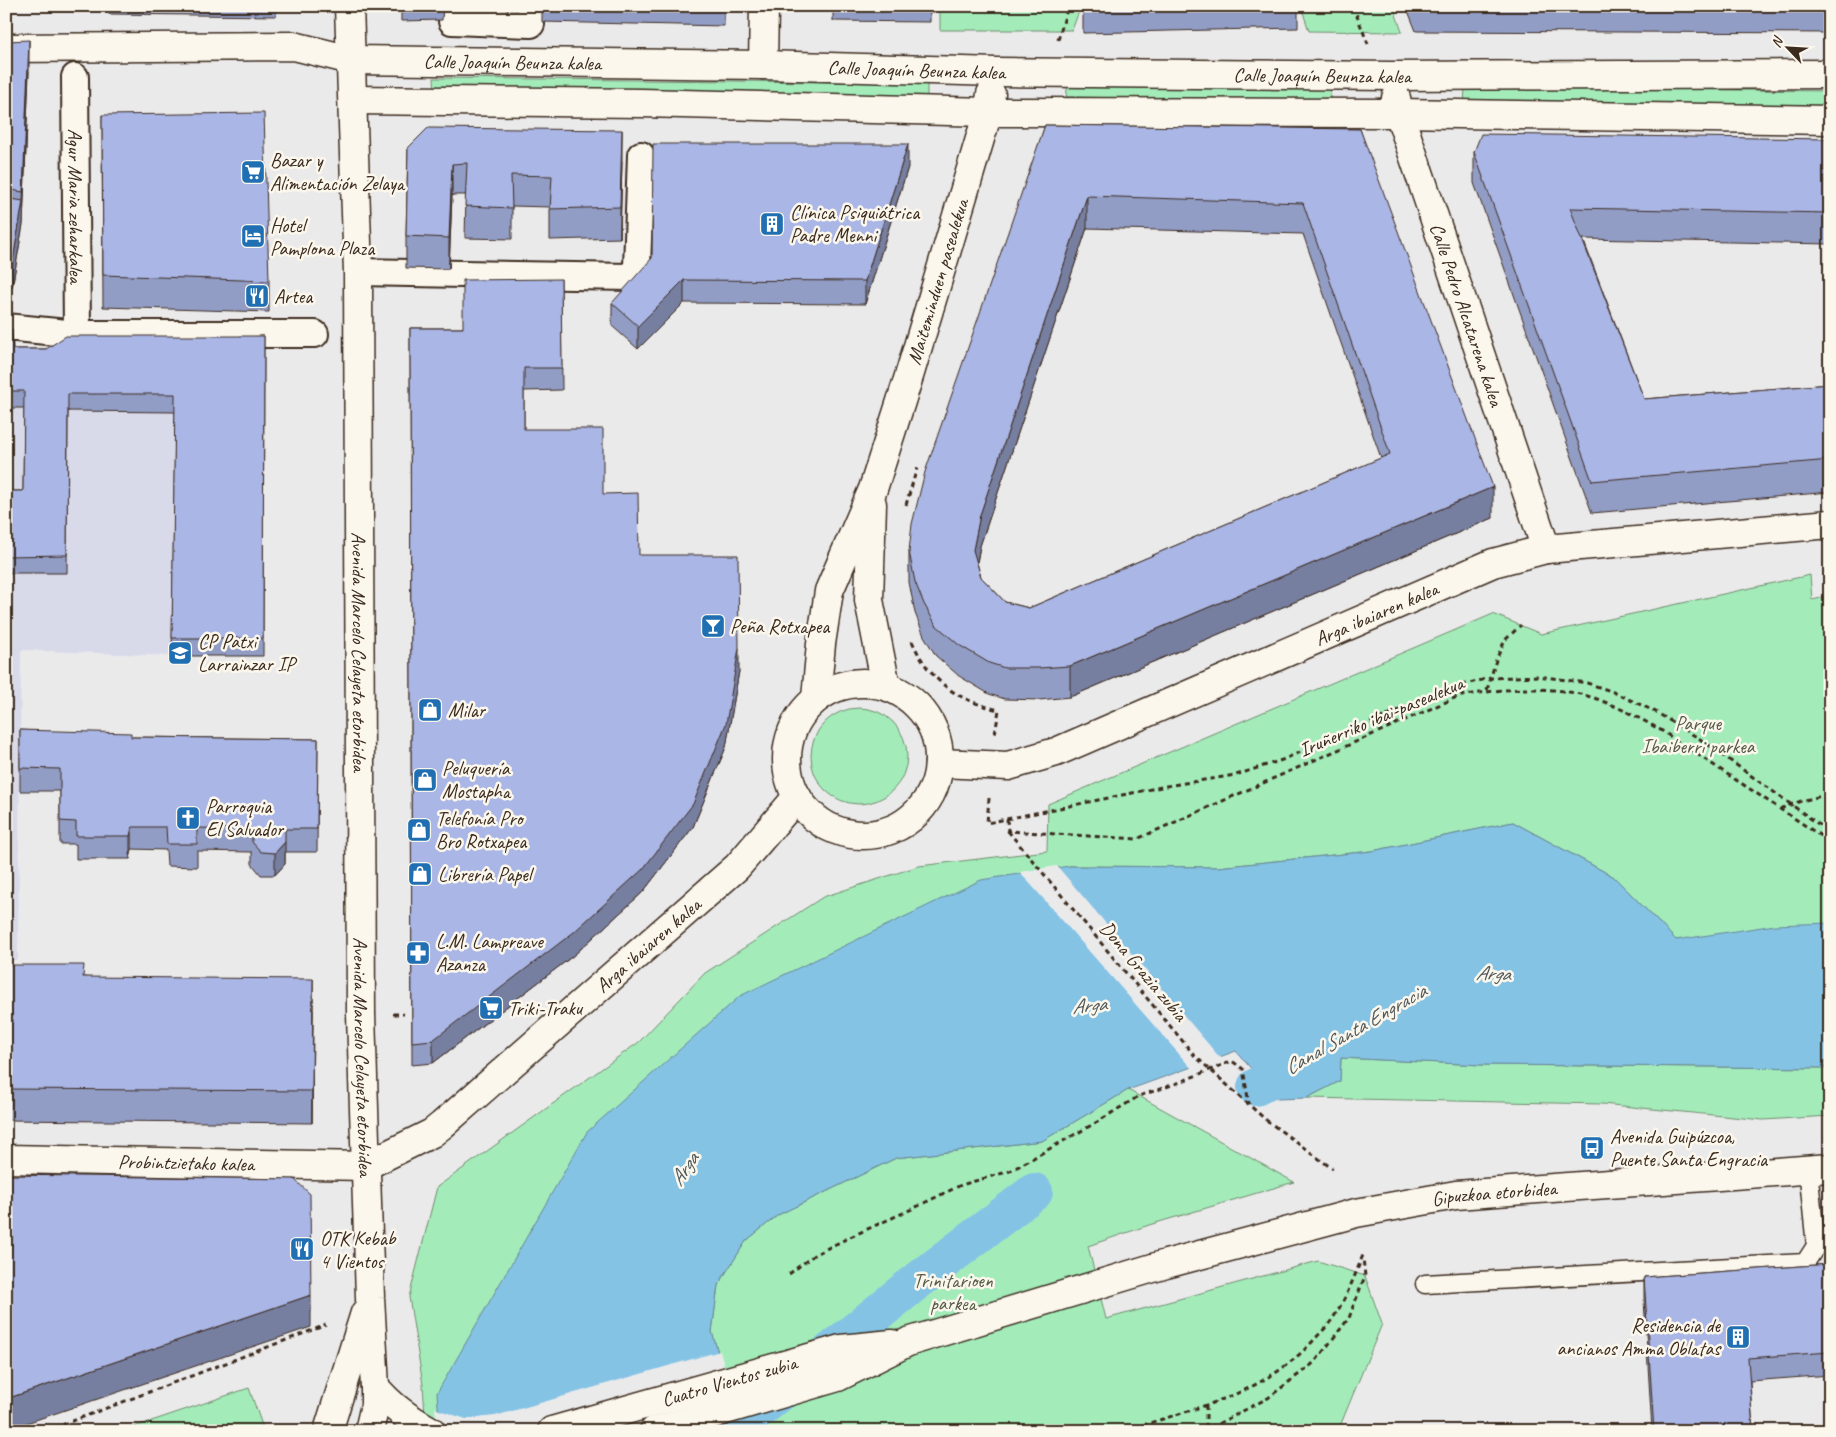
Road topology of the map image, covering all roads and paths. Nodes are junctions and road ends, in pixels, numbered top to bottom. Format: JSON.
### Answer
{"nodes":[{"id":1,"x":349,"y":6,"type":"edge"},
{"id":2,"x":452,"y":6,"type":"edge"},
{"id":3,"x":531,"y":6,"type":"edge"},
{"id":4,"x":764,"y":6,"type":"edge"},
{"id":5,"x":1068,"y":6,"type":"edge"},
{"id":6,"x":1353,"y":6,"type":"edge"},
{"id":7,"x":1064,"y":20,"type":"dead end"},
{"id":8,"x":1369,"y":47,"type":"dead end"},
{"id":9,"x":6,"y":48,"type":"edge"},
{"id":10,"x":351,"y":60,"type":"junction"},
{"id":11,"x":763,"y":65,"type":"junction"},
{"id":12,"x":996,"y":72,"type":"junction"},
{"id":13,"x":1830,"y":74,"type":"edge"},
{"id":14,"x":1392,"y":76,"type":"junction"},
{"id":15,"x":75,"y":77,"type":"dead end"},
{"id":16,"x":353,"y":100,"type":"junction"},
{"id":17,"x":988,"y":112,"type":"junction"},
{"id":18,"x":1399,"y":113,"type":"junction"},
{"id":19,"x":1830,"y":120,"type":"edge"},
{"id":20,"x":641,"y":155,"type":"dead end"},
{"id":21,"x":358,"y":272,"type":"junction"},
{"id":22,"x":6,"y":327,"type":"edge"},
{"id":23,"x":77,"y":334,"type":"junction"},
{"id":24,"x":315,"y":334,"type":"dead end"},
{"id":25,"x":873,"y":489,"type":"junction"},
{"id":26,"x":1830,"y":524,"type":"edge"},
{"id":27,"x":1546,"y":549,"type":"junction"},
{"id":28,"x":1521,"y":625,"type":"dead end"},
{"id":29,"x":911,"y":638,"type":"dead end"},
{"id":30,"x":1491,"y":678,"type":"junction"},
{"id":31,"x":886,"y":686,"type":"junction"},
{"id":32,"x":1487,"y":690,"type":"junction"},
{"id":33,"x":816,"y":698,"type":"junction"},
{"id":34,"x":995,"y":739,"type":"dead end"},
{"id":35,"x":939,"y":763,"type":"junction"},
{"id":36,"x":1830,"y":794,"type":"edge"},
{"id":37,"x":797,"y":796,"type":"junction"},
{"id":38,"x":1792,"y":805,"type":"junction"},
{"id":39,"x":1780,"y":810,"type":"junction"},
{"id":40,"x":1007,"y":819,"type":"junction"},
{"id":41,"x":987,"y":824,"type":"dead end"},
{"id":42,"x":1830,"y":829,"type":"edge"},
{"id":43,"x":1008,"y":831,"type":"junction"},
{"id":44,"x":1830,"y":842,"type":"edge"},
{"id":45,"x":1249,"y":1104,"type":"junction"},
{"id":46,"x":6,"y":1159,"type":"edge"},
{"id":47,"x":365,"y":1166,"type":"junction"},
{"id":48,"x":1333,"y":1169,"type":"dead end"},
{"id":49,"x":1819,"y":1169,"type":"edge"},
{"id":50,"x":1166,"y":1264,"type":"joint"},
{"id":51,"x":789,"y":1274,"type":"dead end"},
{"id":52,"x":1424,"y":1284,"type":"dead end"},
{"id":53,"x":370,"y":1298,"type":"junction"},
{"id":54,"x":327,"y":1324,"type":"dead end"},
{"id":55,"x":908,"y":1342,"type":"junction"},
{"id":56,"x":376,"y":1387,"type":"junction"},
{"id":57,"x":1206,"y":1405,"type":"junction"},
{"id":58,"x":1206,"y":1430,"type":"edge"},
{"id":59,"x":46,"y":1431,"type":"edge"},
{"id":60,"x":328,"y":1431,"type":"edge"},
{"id":61,"x":369,"y":1431,"type":"edge"},
{"id":62,"x":431,"y":1431,"type":"edge"},
{"id":63,"x":552,"y":1431,"type":"edge"},
{"id":64,"x":654,"y":1431,"type":"edge"},
{"id":65,"x":1126,"y":1431,"type":"edge"},
{"id":66,"x":1202,"y":1431,"type":"edge"}],
"edges":[{"from":1,"to":10,"type":"street","name":"Avenida Marcelo Celayeta etorbidea"},
{"from":2,"to":3,"type":"street"},
{"from":4,"to":11,"type":"street"},
{"from":5,"to":7,"type":"path"},
{"from":6,"to":8,"type":"path"},
{"from":9,"to":10,"type":"street","name":"Calle Joaquín Beunza kalea"},
{"from":10,"to":11,"type":"street","name":"Calle Joaquín Beunza kalea"},
{"from":10,"to":16,"type":"street","name":"Avenida Marcelo Celayeta etorbidea"},
{"from":11,"to":12,"type":"street","name":"Calle Joaquín Beunza kalea"},
{"from":12,"to":14,"type":"street","name":"Calle Joaquín Beunza kalea"},
{"from":12,"to":17,"type":"street","name":"Maiteminduen pasealekua"},
{"from":13,"to":14,"type":"street","name":"Calle Joaquín Beunza kalea"},
{"from":14,"to":18,"type":"street","name":"Calle Pedro Alcatarena kalea"},
{"from":15,"to":23,"type":"street","name":"Agur Maria zeharkalea"},
{"from":16,"to":17,"type":"street","name":"Calle Joaquín Beunza kalea"},
{"from":16,"to":21,"type":"street","name":"Avenida Marcelo Celayeta etorbidea"},
{"from":17,"to":18,"type":"street","name":"Calle Joaquín Beunza kalea"},
{"from":17,"to":25,"type":"street","name":"Maiteminduen pasealekua"},
{"from":18,"to":19,"type":"street","name":"Calle Joaquín Beunza kalea"},
{"from":18,"to":27,"type":"street","name":"Calle Pedro Alcatarena kalea"},
{"from":20,"to":21,"type":"street"},
{"from":21,"to":47,"type":"street","name":"Avenida Marcelo Celayeta etorbidea"},
{"from":22,"to":23,"type":"street"},
{"from":23,"to":24,"type":"street"},
{"from":25,"to":31,"type":"street","name":"Maiteminduen pasealekua"},
{"from":25,"to":33,"type":"street","name":"Maiteminduen pasealekua"},
{"from":26,"to":27,"type":"street","name":"Arga ibaiaren kalea"},
{"from":27,"to":35,"type":"street","name":"Arga ibaiaren kalea"},
{"from":28,"to":30,"type":"path"},
{"from":29,"to":34,"type":"path"},
{"from":30,"to":32,"type":"path"},
{"from":30,"to":38,"type":"path"},
{"from":30,"to":40,"type":"path"},
{"from":31,"to":33,"type":"street"},
{"from":31,"to":35,"type":"street"},
{"from":32,"to":39,"type":"path","name":"Iruñerriko ibai-pasealekua"},
{"from":32,"to":43,"type":"path","name":"Iruñerriko ibai-pasealekua"},
{"from":33,"to":37,"type":"street"},
{"from":35,"to":37,"type":"street"},
{"from":36,"to":38,"type":"path"},
{"from":37,"to":47,"type":"street","name":"Arga ibaiaren kalea"},
{"from":38,"to":39,"type":"path"},
{"from":38,"to":42,"type":"path"},
{"from":39,"to":44,"type":"path","name":"Iruñerriko ibai-pasealekua"},
{"from":40,"to":41,"type":"path"},
{"from":40,"to":43,"type":"path"},
{"from":43,"to":45,"type":"path","name":"Dona Grazia zubia","bridge":true},
{"from":45,"to":48,"type":"path","name":"Dona Grazia zubia","bridge":true},
{"from":45,"to":51,"type":"path"},
{"from":46,"to":47,"type":"street","name":"Probintzietako kalea"},
{"from":47,"to":53,"type":"street","name":"Avenida Marcelo Celayeta etorbidea"},
{"from":49,"to":50,"type":"street","name":"Gipuzkoa etorbidea"},
{"from":49,"to":52,"type":"lane"},
{"from":50,"to":55,"type":"street","name":"Cuatro Vientos zubia"},
{"from":53,"to":56,"type":"street","name":"Avenida Marcelo Celayeta etorbidea"},
{"from":53,"to":60,"type":"street","name":"Avenida Marcelo Celayeta etorbidea"},
{"from":54,"to":59,"type":"path"},
{"from":55,"to":63,"type":"street","name":"Cuatro Vientos zubia"},
{"from":55,"to":64,"type":"street","name":"Cuatro Vientos zubia"},
{"from":56,"to":61,"type":"street","name":"Avenida Marcelo Celayeta etorbidea"},
{"from":56,"to":62,"type":"street"},
{"from":57,"to":58,"type":"path"},
{"from":57,"to":58,"type":"path"},
{"from":57,"to":65,"type":"path"},
{"from":58,"to":66,"type":"path"}]}
